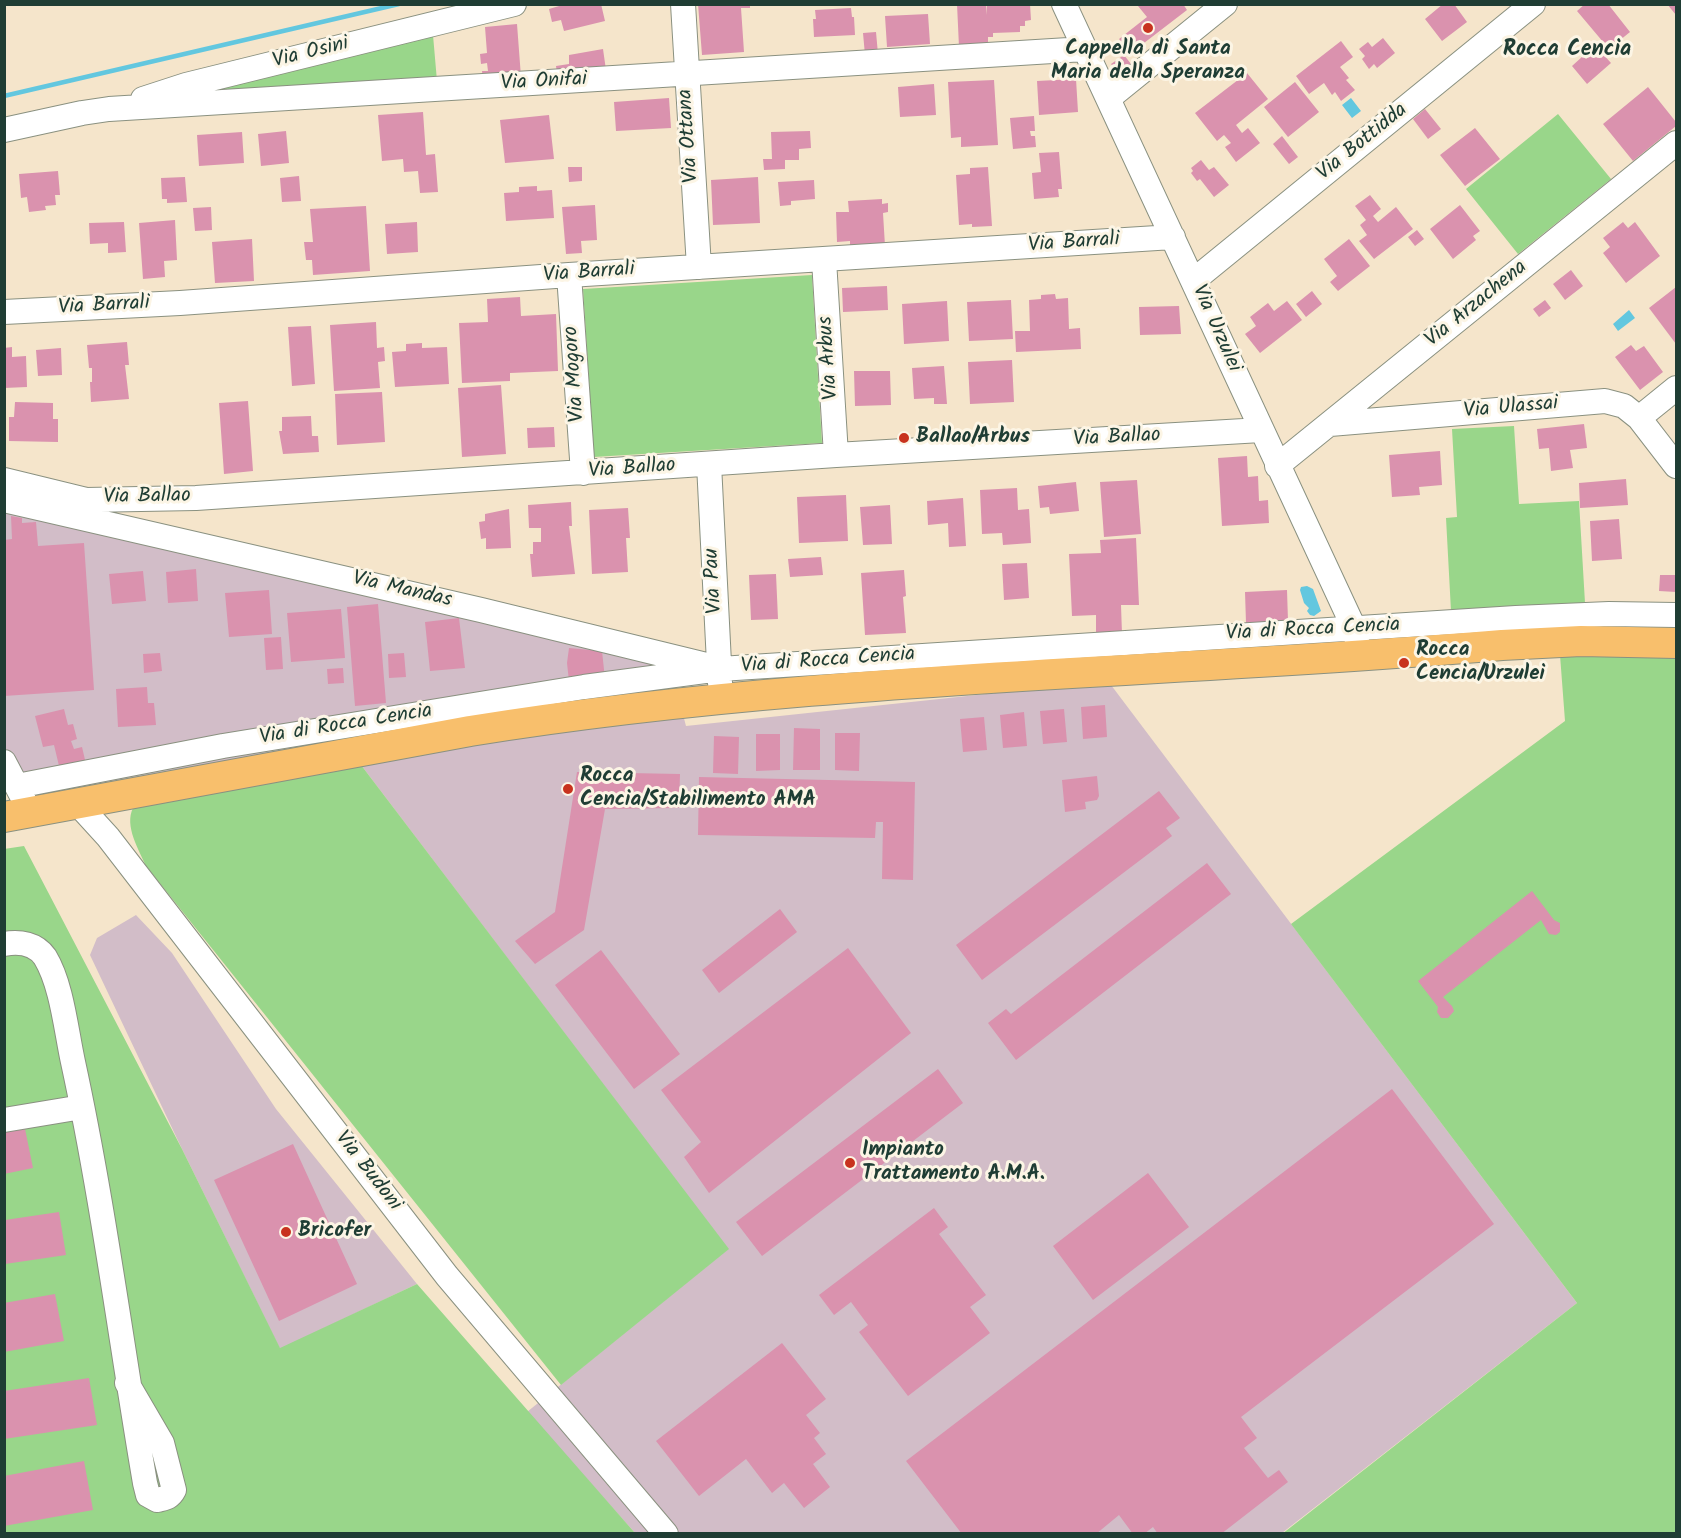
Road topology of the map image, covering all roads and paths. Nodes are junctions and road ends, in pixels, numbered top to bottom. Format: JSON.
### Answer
{"nodes":[{"id":1,"x":514,"y":4,"type":"edge"},
{"id":2,"x":684,"y":4,"type":"edge"},
{"id":3,"x":1064,"y":4,"type":"edge"},
{"id":4,"x":1225,"y":4,"type":"edge"},
{"id":5,"x":1533,"y":4,"type":"edge"},
{"id":6,"x":1085,"y":49,"type":"junction"},
{"id":7,"x":686,"y":74,"type":"junction"},
{"id":8,"x":1109,"y":98,"type":"junction"},
{"id":9,"x":110,"y":109,"type":"junction"},
{"id":10,"x":4,"y":130,"type":"edge"},
{"id":11,"x":1677,"y":143,"type":"edge"},
{"id":12,"x":1173,"y":237,"type":"junction"},
{"id":13,"x":824,"y":260,"type":"junction"},
{"id":14,"x":699,"y":267,"type":"junction"},
{"id":15,"x":569,"y":275,"type":"junction"},
{"id":16,"x":1193,"y":281,"type":"junction"},
{"id":17,"x":4,"y":312,"type":"edge"},
{"id":18,"x":1677,"y":388,"type":"edge"},
{"id":19,"x":1639,"y":418,"type":"junction"},
{"id":20,"x":1330,"y":424,"type":"junction"},
{"id":21,"x":1261,"y":430,"type":"junction"},
{"id":22,"x":836,"y":455,"type":"junction"},
{"id":23,"x":709,"y":464,"type":"junction"},
{"id":24,"x":1277,"y":466,"type":"junction"},
{"id":25,"x":1677,"y":466,"type":"edge"},
{"id":26,"x":583,"y":473,"type":"junction"},
{"id":27,"x":4,"y":480,"type":"edge"},
{"id":28,"x":45,"y":499,"type":"junction"},
{"id":29,"x":4,"y":500,"type":"edge"},
{"id":30,"x":84,"y":508,"type":"junction"},
{"id":31,"x":1677,"y":615,"type":"edge"},
{"id":32,"x":1357,"y":642,"type":"junction"},
{"id":33,"x":1677,"y":643,"type":"edge"},
{"id":34,"x":720,"y":669,"type":"junction"},
{"id":35,"x":908,"y":671,"type":"junction"},
{"id":36,"x":721,"y":698,"type":"junction"},
{"id":37,"x":4,"y":762,"type":"edge"},
{"id":38,"x":17,"y":786,"type":"junction"},
{"id":39,"x":77,"y":803,"type":"junction"},
{"id":40,"x":17,"y":815,"type":"edge"},
{"id":41,"x":4,"y":944,"type":"edge"},
{"id":42,"x":82,"y":1107,"type":"junction"},
{"id":43,"x":4,"y":1120,"type":"edge"},
{"id":44,"x":127,"y":1383,"type":"dead end"},
{"id":45,"x":666,"y":1533,"type":"edge"}],
"edges":[{"from":1,"to":9,"type":"street","name":"Via Osini"},
{"from":2,"to":7,"type":"street","name":"Via Ottana"},
{"from":3,"to":6,"type":"street","name":"Via Urzulei"},
{"from":4,"to":8,"type":"street"},
{"from":5,"to":16,"type":"street","name":"Via Bottidda"},
{"from":6,"to":7,"type":"street","name":"Via Onifai"},
{"from":6,"to":8,"type":"street","name":"Via Urzulei"},
{"from":7,"to":9,"type":"street","name":"Via Onifai"},
{"from":7,"to":14,"type":"street","name":"Via Ottana"},
{"from":8,"to":12,"type":"street","name":"Via Urzulei"},
{"from":9,"to":10,"type":"street","name":"Via Onifai"},
{"from":11,"to":20,"type":"street","name":"Via Arzachena"},
{"from":12,"to":13,"type":"street","name":"Via Barrali"},
{"from":12,"to":16,"type":"street","name":"Via Urzulei"},
{"from":13,"to":14,"type":"street","name":"Via Barrali"},
{"from":13,"to":22,"type":"street","name":"Via Arbus"},
{"from":14,"to":15,"type":"street","name":"Via Barrali"},
{"from":15,"to":17,"type":"street","name":"Via Barrali"},
{"from":15,"to":26,"type":"street","name":"Via Mogoro"},
{"from":16,"to":21,"type":"street","name":"Via Urzulei"},
{"from":18,"to":19,"type":"street"},
{"from":19,"to":20,"type":"street","name":"Via Ulassai"},
{"from":19,"to":25,"type":"street"},
{"from":20,"to":24,"type":"street","name":"Via Arzachena"},
{"from":21,"to":22,"type":"street","name":"Via Ballao"},
{"from":21,"to":24,"type":"street","name":"Via Urzulei"},
{"from":22,"to":23,"type":"street","name":"Via Ballao"},
{"from":23,"to":26,"type":"street","name":"Via Ballao"},
{"from":23,"to":34,"type":"street","name":"Via Pau"},
{"from":24,"to":32,"type":"street","name":"Via Urzulei"},
{"from":26,"to":30,"type":"street","name":"Via Ballao"},
{"from":27,"to":28,"type":"street","name":"Via Ballao"},
{"from":28,"to":29,"type":"street"},
{"from":28,"to":30,"type":"street","name":"Via Ballao"},
{"from":30,"to":34,"type":"street","name":"Via Mandas"},
{"from":31,"to":32,"type":"street","name":"Via di Rocca Cencia"},
{"from":32,"to":33,"type":"main road","name":"Via di Rocca Cencia"},
{"from":32,"to":35,"type":"main road","name":"Via di Rocca Cencia"},
{"from":34,"to":35,"type":"street","name":"Via di Rocca Cencia"},
{"from":34,"to":36,"type":"street","name":"Via Pau"},
{"from":34,"to":38,"type":"street","name":"Via di Rocca Cencia"},
{"from":35,"to":36,"type":"main road","name":"Via di Rocca Cencia"},
{"from":36,"to":39,"type":"main road","name":"Via di Rocca Cencia"},
{"from":37,"to":38,"type":"street"},
{"from":38,"to":40,"type":"street","name":"Via di Rocca Cencia"},
{"from":39,"to":40,"type":"main road","name":"Via di Rocca Cencia"},
{"from":39,"to":45,"type":"street","name":"Via Budoni"},
{"from":41,"to":42,"type":"street"},
{"from":42,"to":43,"type":"street"},
{"from":42,"to":44,"type":"street"}]}
